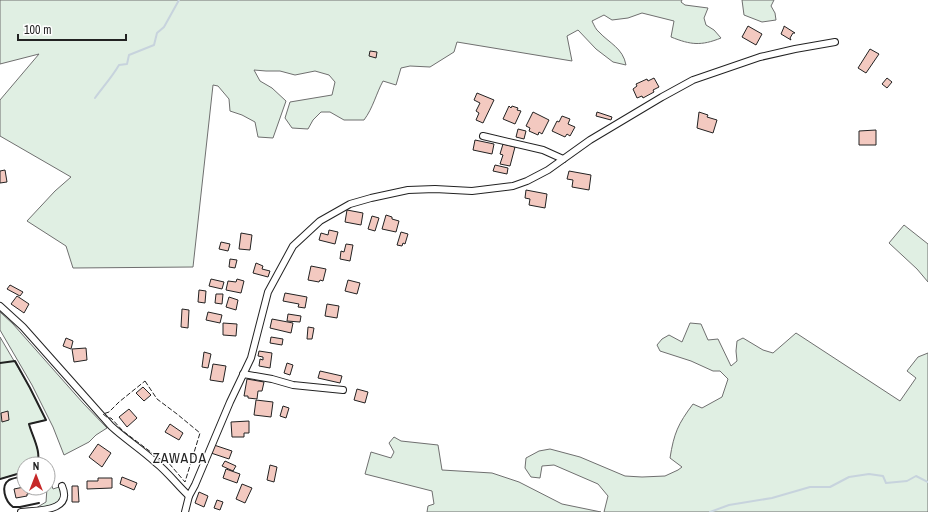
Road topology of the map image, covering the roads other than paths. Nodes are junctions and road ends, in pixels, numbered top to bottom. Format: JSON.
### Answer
{"nodes":[{"id":1,"x":835,"y":42,"type":"dead end"},
{"id":2,"x":483,"y":136,"type":"dead end"},
{"id":3,"x":564,"y":159,"type":"junction"},
{"id":4,"x":0,"y":306,"type":"edge"},
{"id":5,"x":243,"y":374,"type":"junction"},
{"id":6,"x":343,"y":390,"type":"dead end"},
{"id":7,"x":62,"y":486,"type":"dead end"},
{"id":8,"x":189,"y":496,"type":"junction"},
{"id":9,"x":21,"y":512,"type":"edge"},
{"id":10,"x":185,"y":512,"type":"edge"}],
"edges":[{"from":1,"to":3,"type":"street"},
{"from":2,"to":3,"type":"street"},
{"from":3,"to":5,"type":"street"},
{"from":4,"to":8,"type":"street"},
{"from":5,"to":6,"type":"street"},
{"from":5,"to":8,"type":"street"},
{"from":7,"to":9,"type":"street"},
{"from":8,"to":10,"type":"street"}]}
